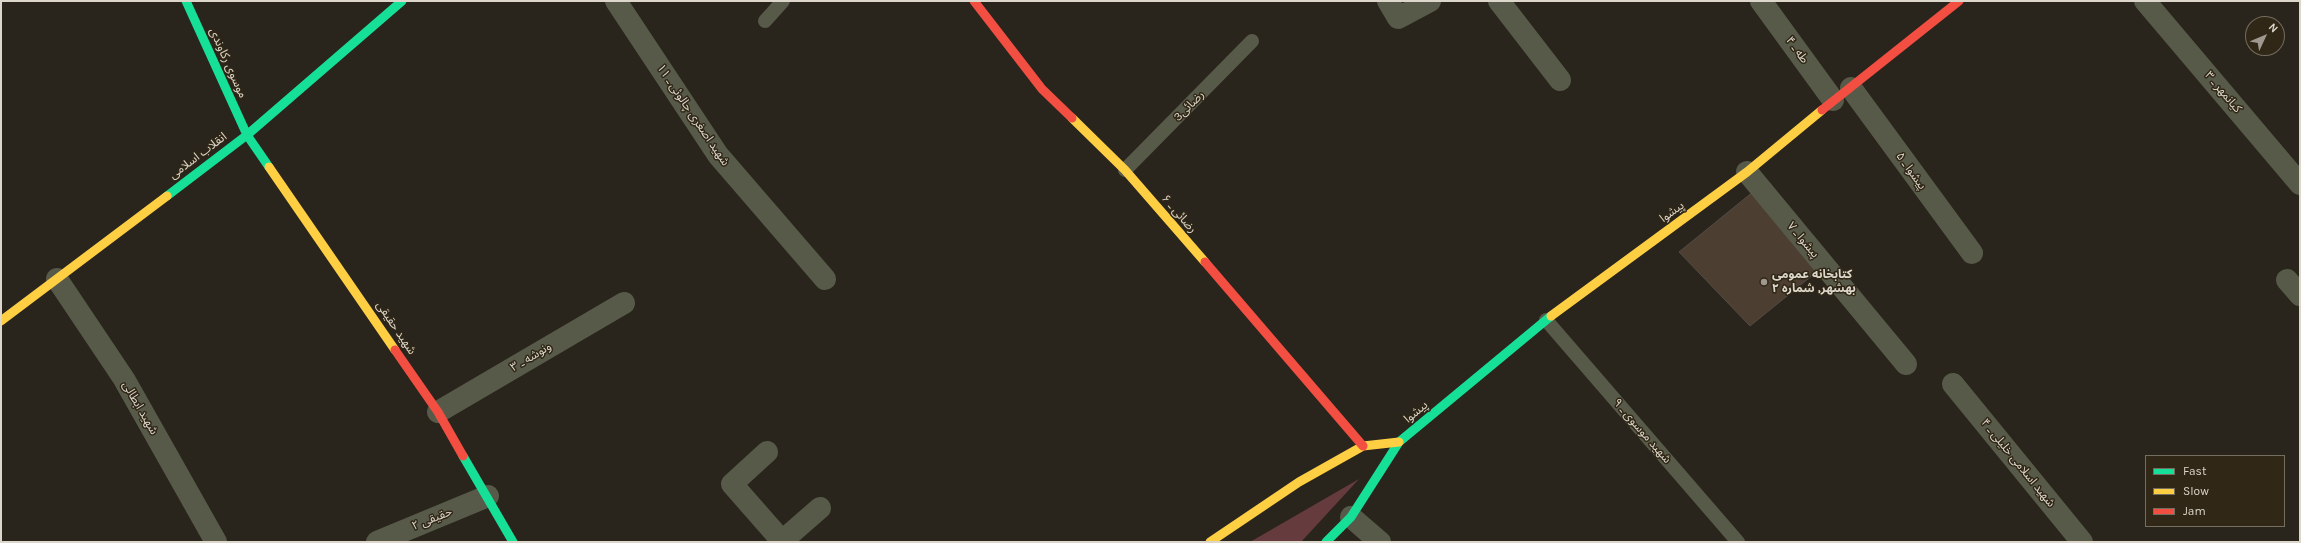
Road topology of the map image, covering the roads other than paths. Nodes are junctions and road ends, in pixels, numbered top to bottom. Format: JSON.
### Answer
{"nodes":[{"id":1,"x":186,"y":1,"type":"edge"},
{"id":2,"x":402,"y":1,"type":"edge"},
{"id":3,"x":616,"y":1,"type":"edge"},
{"id":4,"x":783,"y":1,"type":"edge"},
{"id":5,"x":974,"y":1,"type":"edge"},
{"id":6,"x":1388,"y":1,"type":"edge"},
{"id":7,"x":1430,"y":1,"type":"edge"},
{"id":8,"x":1499,"y":1,"type":"edge"},
{"id":9,"x":1761,"y":1,"type":"edge"},
{"id":10,"x":1959,"y":1,"type":"edge"},
{"id":11,"x":2145,"y":1,"type":"edge"},
{"id":12,"x":765,"y":21,"type":"dead end"},
{"id":13,"x":1252,"y":41,"type":"dead end"},
{"id":14,"x":1560,"y":80,"type":"dead end"},
{"id":15,"x":1842,"y":94,"type":"junction"},
{"id":16,"x":247,"y":135,"type":"junction"},
{"id":17,"x":1125,"y":170,"type":"junction"},
{"id":18,"x":1747,"y":172,"type":"junction"},
{"id":19,"x":2300,"y":184,"type":"edge"},
{"id":20,"x":1972,"y":254,"type":"dead end"},
{"id":21,"x":57,"y":279,"type":"junction"},
{"id":22,"x":825,"y":279,"type":"dead end"},
{"id":23,"x":624,"y":303,"type":"dead end"},
{"id":24,"x":1546,"y":320,"type":"junction"},
{"id":25,"x":1,"y":321,"type":"edge"},
{"id":26,"x":1906,"y":364,"type":"dead end"},
{"id":27,"x":1953,"y":384,"type":"dead end"},
{"id":28,"x":438,"y":412,"type":"junction"},
{"id":29,"x":1399,"y":442,"type":"junction"},
{"id":30,"x":1363,"y":446,"type":"junction"},
{"id":31,"x":767,"y":452,"type":"dead end"},
{"id":32,"x":488,"y":496,"type":"junction"},
{"id":33,"x":820,"y":508,"type":"dead end"},
{"id":34,"x":1351,"y":517,"type":"junction"},
{"id":35,"x":216,"y":542,"type":"edge"},
{"id":36,"x":377,"y":542,"type":"edge"},
{"id":37,"x":513,"y":542,"type":"edge"},
{"id":38,"x":782,"y":542,"type":"edge"},
{"id":39,"x":1210,"y":542,"type":"edge"},
{"id":40,"x":1326,"y":542,"type":"edge"},
{"id":41,"x":1380,"y":542,"type":"edge"},
{"id":42,"x":1738,"y":542,"type":"edge"},
{"id":43,"x":2082,"y":542,"type":"edge"}],
"edges":[{"from":1,"to":16,"type":"street","name":"موسوی رکاوندی"},
{"from":2,"to":16,"type":"street","name":"انقلاب اسلامی"},
{"from":3,"to":22,"type":"street","name":"شهید اصغری چالوئی ـ ۱۱"},
{"from":4,"to":12,"type":"lane"},
{"from":5,"to":17,"type":"street","name":"رضائی ـ ۶"},
{"from":6,"to":7,"type":"street"},
{"from":8,"to":14,"type":"street"},
{"from":9,"to":15,"type":"street","name":"طه ـ ۴"},
{"from":10,"to":15,"type":"street","name":"پیشوا"},
{"from":11,"to":19,"type":"street","name":"کیانمهر ـ ۳"},
{"from":13,"to":17,"type":"lane","name":"رضائی3"},
{"from":15,"to":18,"type":"street","name":"پیشوا"},
{"from":15,"to":20,"type":"street","name":"پیشوا ـ ۵"},
{"from":16,"to":21,"type":"street","name":"انقلاب اسلامی"},
{"from":16,"to":28,"type":"street","name":"شهید حقیقی"},
{"from":17,"to":30,"type":"street","name":"رضائی ـ ۶"},
{"from":18,"to":24,"type":"street","name":"پیشوا"},
{"from":18,"to":26,"type":"street","name":"پیشوا ـ ۷"},
{"from":21,"to":25,"type":"street","name":"انقلاب اسلامی"},
{"from":21,"to":35,"type":"street","name":"شهید ابطالی"},
{"from":23,"to":28,"type":"street","name":"ونوشه ـ ۳"},
{"from":24,"to":29,"type":"street","name":"پیشوا"},
{"from":24,"to":42,"type":"lane","name":"شهید موسوی ـ ۹"},
{"from":27,"to":43,"type":"street","name":"شهید اسلامی خلیلی ـ ۴"},
{"from":28,"to":32,"type":"street","name":"شهید حقیقی"},
{"from":29,"to":30,"type":"street"},
{"from":29,"to":34,"type":"street","name":"پیشوا"},
{"from":30,"to":39,"type":"street"},
{"from":31,"to":38,"type":"street"},
{"from":32,"to":36,"type":"street","name":"حقیقی ۲"},
{"from":32,"to":37,"type":"street","name":"شهید حقیقی"},
{"from":33,"to":38,"type":"street"},
{"from":34,"to":40,"type":"street","name":"پیشوا"},
{"from":34,"to":41,"type":"street"}]}
